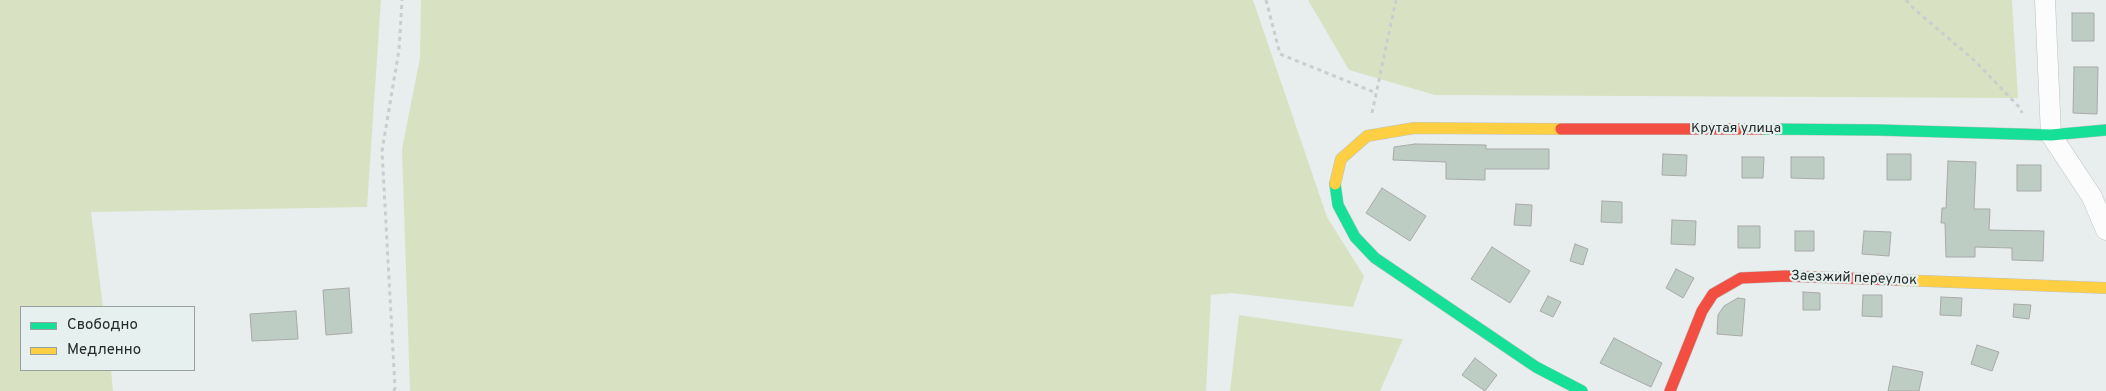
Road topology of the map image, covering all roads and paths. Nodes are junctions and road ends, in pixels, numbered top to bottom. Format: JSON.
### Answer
{"nodes":[{"id":1,"x":402,"y":0,"type":"edge"},
{"id":2,"x":1266,"y":0,"type":"edge"},
{"id":3,"x":1396,"y":0,"type":"edge"},
{"id":4,"x":1906,"y":0,"type":"edge"},
{"id":5,"x":2045,"y":0,"type":"edge"},
{"id":6,"x":1376,"y":94,"type":"junction"},
{"id":7,"x":2106,"y":130,"type":"edge"},
{"id":8,"x":2042,"y":135,"type":"junction"},
{"id":9,"x":1367,"y":136,"type":"junction"},
{"id":10,"x":2106,"y":230,"type":"edge"},
{"id":11,"x":2106,"y":288,"type":"edge"},
{"id":12,"x":394,"y":391,"type":"edge"},
{"id":13,"x":1582,"y":391,"type":"edge"},
{"id":14,"x":1670,"y":391,"type":"edge"}],
"edges":[{"from":1,"to":12,"type":"path"},
{"from":2,"to":6,"type":"path"},
{"from":3,"to":6,"type":"path"},
{"from":4,"to":8,"type":"path"},
{"from":5,"to":8,"type":"street"},
{"from":6,"to":9,"type":"path"},
{"from":7,"to":8,"type":"street","name":"Крутая улица"},
{"from":8,"to":9,"type":"street","name":"Крутая улица"},
{"from":8,"to":10,"type":"street"},
{"from":9,"to":13,"type":"street"},
{"from":11,"to":14,"type":"street","name":"Заезжий переулок"}]}
